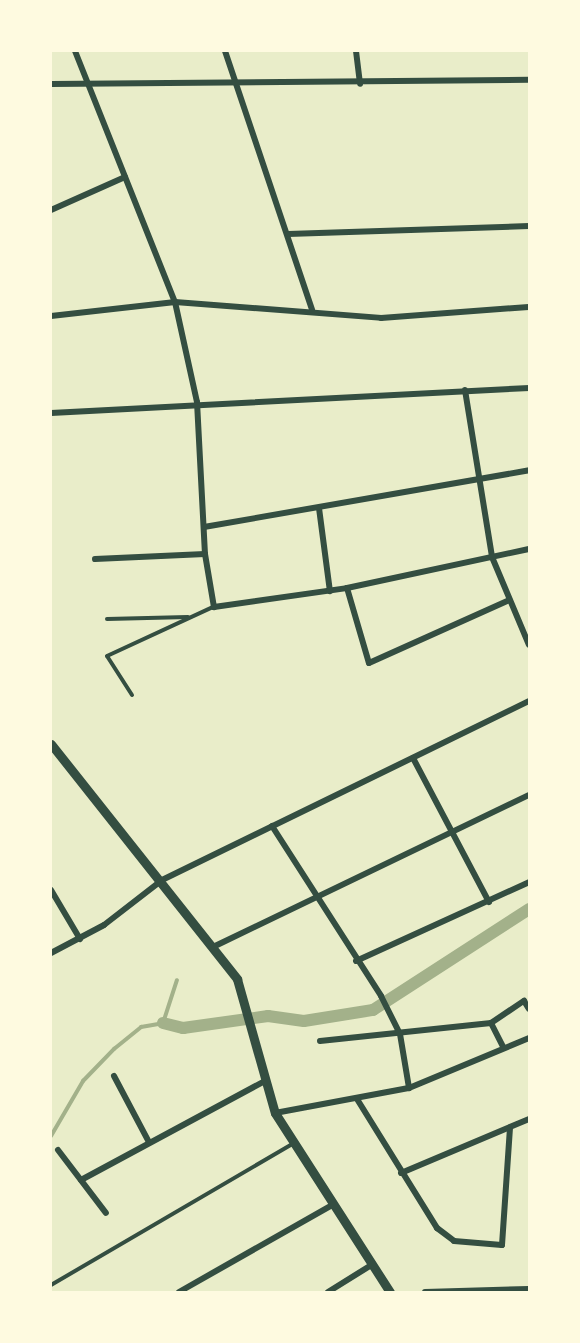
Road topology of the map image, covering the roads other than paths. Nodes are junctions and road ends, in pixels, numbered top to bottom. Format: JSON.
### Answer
{"nodes":[{"id":1,"x":75,"y":51,"type":"edge"},
{"id":2,"x":225,"y":51,"type":"edge"},
{"id":3,"x":356,"y":51,"type":"edge"},
{"id":4,"x":529,"y":80,"type":"edge"},
{"id":5,"x":88,"y":82,"type":"junction"},
{"id":6,"x":238,"y":82,"type":"junction"},
{"id":7,"x":51,"y":84,"type":"edge"},
{"id":8,"x":360,"y":84,"type":"junction"},
{"id":9,"x":125,"y":177,"type":"junction"},
{"id":10,"x":51,"y":210,"type":"edge"},
{"id":11,"x":529,"y":226,"type":"edge"},
{"id":12,"x":288,"y":234,"type":"junction"},
{"id":13,"x":175,"y":302,"type":"junction"},
{"id":14,"x":529,"y":307,"type":"edge"},
{"id":15,"x":312,"y":309,"type":"junction"},
{"id":16,"x":51,"y":316,"type":"edge"},
{"id":17,"x":529,"y":388,"type":"edge"},
{"id":18,"x":465,"y":390,"type":"junction"},
{"id":19,"x":197,"y":402,"type":"junction"},
{"id":20,"x":51,"y":413,"type":"edge"},
{"id":21,"x":529,"y":470,"type":"edge"},
{"id":22,"x":478,"y":480,"type":"junction"},
{"id":23,"x":319,"y":508,"type":"junction"},
{"id":24,"x":204,"y":527,"type":"junction"},
{"id":25,"x":529,"y":549,"type":"edge"},
{"id":26,"x":205,"y":554,"type":"junction"},
{"id":27,"x":492,"y":557,"type":"junction"},
{"id":28,"x":95,"y":559,"type":"dead end"},
{"id":29,"x":347,"y":588,"type":"junction"},
{"id":30,"x":330,"y":591,"type":"junction"},
{"id":31,"x":509,"y":600,"type":"junction"},
{"id":32,"x":214,"y":607,"type":"junction"},
{"id":33,"x":192,"y":617,"type":"junction"},
{"id":34,"x":107,"y":619,"type":"dead end"},
{"id":35,"x":529,"y":645,"type":"edge"},
{"id":36,"x":132,"y":696,"type":"dead end"},
{"id":37,"x":529,"y":700,"type":"edge"},
{"id":38,"x":51,"y":744,"type":"edge"},
{"id":39,"x":413,"y":758,"type":"junction"},
{"id":40,"x":529,"y":795,"type":"edge"},
{"id":41,"x":272,"y":826,"type":"junction"},
{"id":42,"x":451,"y":832,"type":"junction"},
{"id":43,"x":162,"y":880,"type":"junction"},
{"id":44,"x":529,"y":882,"type":"edge"},
{"id":45,"x":51,"y":890,"type":"edge"},
{"id":46,"x":312,"y":896,"type":"junction"},
{"id":47,"x":489,"y":902,"type":"junction"},
{"id":48,"x":80,"y":939,"type":"junction"},
{"id":49,"x":215,"y":946,"type":"junction"},
{"id":50,"x":51,"y":953,"type":"edge"},
{"id":51,"x":356,"y":961,"type":"junction"},
{"id":52,"x":529,"y":1009,"type":"edge"},
{"id":53,"x":490,"y":1023,"type":"junction"},
{"id":54,"x":400,"y":1034,"type":"junction"},
{"id":55,"x":529,"y":1038,"type":"edge"},
{"id":56,"x":320,"y":1041,"type":"dead end"},
{"id":57,"x":503,"y":1047,"type":"junction"},
{"id":58,"x":114,"y":1076,"type":"dead end"},
{"id":59,"x":263,"y":1082,"type":"junction"},
{"id":60,"x":409,"y":1088,"type":"junction"},
{"id":61,"x":357,"y":1099,"type":"junction"},
{"id":62,"x":275,"y":1113,"type":"junction"},
{"id":63,"x":529,"y":1119,"type":"edge"},
{"id":64,"x":510,"y":1127,"type":"junction"},
{"id":65,"x":150,"y":1142,"type":"junction"},
{"id":66,"x":293,"y":1144,"type":"junction"},
{"id":67,"x":58,"y":1150,"type":"dead end"},
{"id":68,"x":401,"y":1173,"type":"junction"},
{"id":69,"x":81,"y":1180,"type":"junction"},
{"id":70,"x":332,"y":1205,"type":"junction"},
{"id":71,"x":106,"y":1213,"type":"dead end"},
{"id":72,"x":373,"y":1264,"type":"junction"},
{"id":73,"x":51,"y":1285,"type":"edge"},
{"id":74,"x":529,"y":1289,"type":"edge"},
{"id":75,"x":452,"y":1291,"type":"edge"},
{"id":76,"x":179,"y":1292,"type":"edge"},
{"id":77,"x":328,"y":1292,"type":"edge"},
{"id":78,"x":390,"y":1292,"type":"edge"},
{"id":79,"x":425,"y":1292,"type":"edge"}],
"edges":[{"from":1,"to":5,"type":"street"},
{"from":2,"to":6,"type":"street"},
{"from":3,"to":8,"type":"street"},
{"from":4,"to":8,"type":"street"},
{"from":5,"to":6,"type":"street"},
{"from":5,"to":7,"type":"street"},
{"from":5,"to":9,"type":"street"},
{"from":6,"to":8,"type":"street"},
{"from":6,"to":12,"type":"street"},
{"from":9,"to":10,"type":"street"},
{"from":9,"to":13,"type":"street"},
{"from":11,"to":12,"type":"street"},
{"from":12,"to":15,"type":"street"},
{"from":13,"to":15,"type":"street"},
{"from":13,"to":16,"type":"street"},
{"from":13,"to":19,"type":"street"},
{"from":14,"to":15,"type":"street"},
{"from":17,"to":18,"type":"street"},
{"from":18,"to":19,"type":"street"},
{"from":18,"to":22,"type":"street"},
{"from":19,"to":20,"type":"street"},
{"from":19,"to":24,"type":"street"},
{"from":21,"to":22,"type":"street"},
{"from":22,"to":23,"type":"street"},
{"from":22,"to":27,"type":"street"},
{"from":23,"to":24,"type":"street"},
{"from":23,"to":30,"type":"street"},
{"from":24,"to":26,"type":"street"},
{"from":25,"to":27,"type":"street"},
{"from":26,"to":28,"type":"street"},
{"from":26,"to":32,"type":"street"},
{"from":27,"to":29,"type":"street"},
{"from":27,"to":31,"type":"street"},
{"from":29,"to":30,"type":"street"},
{"from":29,"to":31,"type":"street"},
{"from":30,"to":32,"type":"street"},
{"from":31,"to":35,"type":"street"},
{"from":32,"to":33,"type":"lane"},
{"from":33,"to":34,"type":"lane"},
{"from":33,"to":36,"type":"lane"},
{"from":37,"to":39,"type":"street"},
{"from":38,"to":43,"type":"street"},
{"from":39,"to":41,"type":"street"},
{"from":39,"to":42,"type":"street"},
{"from":40,"to":42,"type":"street"},
{"from":41,"to":43,"type":"street"},
{"from":41,"to":46,"type":"street"},
{"from":42,"to":46,"type":"street"},
{"from":42,"to":47,"type":"street"},
{"from":43,"to":48,"type":"street"},
{"from":43,"to":49,"type":"street"},
{"from":44,"to":47,"type":"street"},
{"from":45,"to":48,"type":"street"},
{"from":46,"to":49,"type":"street"},
{"from":46,"to":51,"type":"street"},
{"from":47,"to":51,"type":"street"},
{"from":48,"to":50,"type":"street"},
{"from":49,"to":59,"type":"street"},
{"from":51,"to":54,"type":"street"},
{"from":52,"to":53,"type":"street"},
{"from":53,"to":54,"type":"street"},
{"from":53,"to":57,"type":"street"},
{"from":54,"to":56,"type":"street"},
{"from":54,"to":60,"type":"street"},
{"from":55,"to":57,"type":"street"},
{"from":57,"to":60,"type":"street"},
{"from":58,"to":65,"type":"street"},
{"from":59,"to":62,"type":"street"},
{"from":59,"to":65,"type":"street"},
{"from":60,"to":61,"type":"street"},
{"from":61,"to":62,"type":"street"},
{"from":61,"to":68,"type":"street"},
{"from":62,"to":66,"type":"street"},
{"from":63,"to":64,"type":"street"},
{"from":64,"to":68,"type":"street"},
{"from":64,"to":68,"type":"street"},
{"from":65,"to":69,"type":"street"},
{"from":66,"to":70,"type":"street"},
{"from":66,"to":73,"type":"lane"},
{"from":67,"to":69,"type":"street"},
{"from":69,"to":71,"type":"street"},
{"from":70,"to":72,"type":"street"},
{"from":70,"to":76,"type":"street"},
{"from":72,"to":77,"type":"street"},
{"from":72,"to":78,"type":"street"},
{"from":74,"to":75,"type":"street"},
{"from":75,"to":79,"type":"street"}]}
